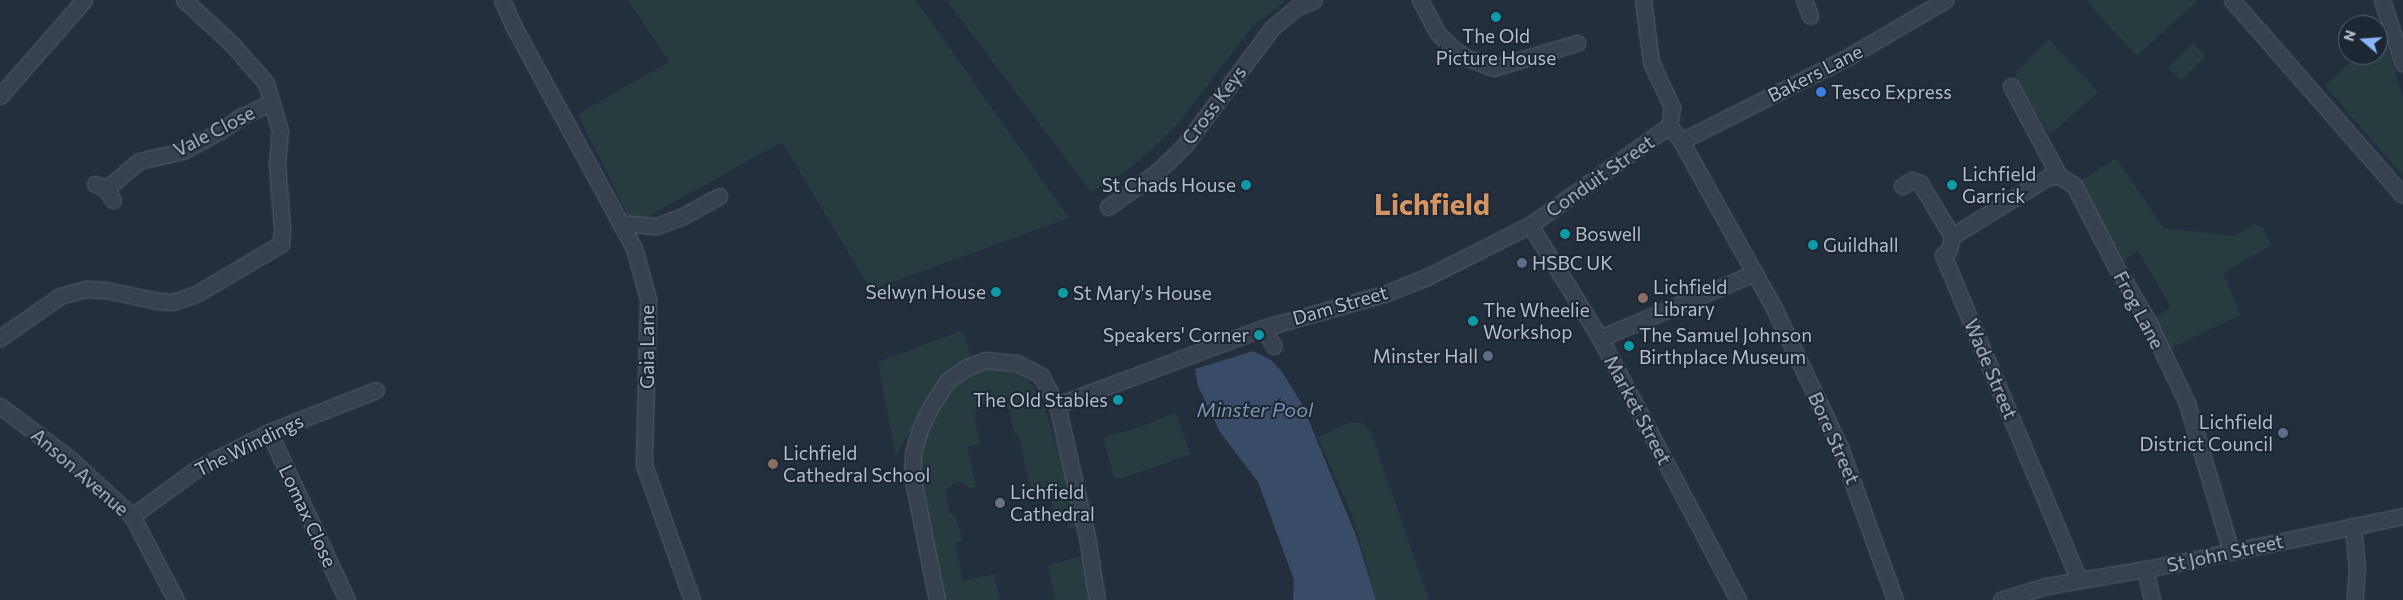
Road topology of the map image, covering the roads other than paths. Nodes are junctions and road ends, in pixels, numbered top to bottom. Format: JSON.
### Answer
{"nodes":[{"id":1,"x":84,"y":0,"type":"edge"},
{"id":2,"x":184,"y":0,"type":"edge"},
{"id":3,"x":502,"y":0,"type":"edge"},
{"id":4,"x":1314,"y":0,"type":"edge"},
{"id":5,"x":1420,"y":0,"type":"edge"},
{"id":6,"x":1643,"y":0,"type":"edge"},
{"id":7,"x":1804,"y":0,"type":"edge"},
{"id":8,"x":1945,"y":0,"type":"edge"},
{"id":9,"x":2232,"y":0,"type":"edge"},
{"id":10,"x":2382,"y":0,"type":"edge"},
{"id":11,"x":1810,"y":16,"type":"dead end"},
{"id":12,"x":1577,"y":43,"type":"dead end"},
{"id":13,"x":2403,"y":64,"type":"edge"},
{"id":14,"x":2011,"y":86,"type":"dead end"},
{"id":15,"x":0,"y":96,"type":"edge"},
{"id":16,"x":272,"y":102,"type":"junction"},
{"id":17,"x":1669,"y":126,"type":"junction"},
{"id":18,"x":1682,"y":141,"type":"junction"},
{"id":19,"x":2060,"y":176,"type":"junction"},
{"id":20,"x":1902,"y":186,"type":"dead end"},
{"id":21,"x":105,"y":191,"type":"dead end"},
{"id":22,"x":2403,"y":195,"type":"edge"},
{"id":23,"x":719,"y":196,"type":"dead end"},
{"id":24,"x":1108,"y":207,"type":"dead end"},
{"id":25,"x":620,"y":223,"type":"junction"},
{"id":26,"x":1530,"y":226,"type":"junction"},
{"id":27,"x":1952,"y":236,"type":"junction"},
{"id":28,"x":1755,"y":273,"type":"junction"},
{"id":29,"x":1263,"y":328,"type":"junction"},
{"id":30,"x":0,"y":338,"type":"edge"},
{"id":31,"x":1600,"y":338,"type":"junction"},
{"id":32,"x":1274,"y":346,"type":"dead end"},
{"id":33,"x":376,"y":390,"type":"dead end"},
{"id":34,"x":1057,"y":405,"type":"junction"},
{"id":35,"x":0,"y":406,"type":"edge"},
{"id":36,"x":269,"y":432,"type":"junction"},
{"id":37,"x":132,"y":516,"type":"junction"},
{"id":38,"x":2403,"y":516,"type":"edge"},
{"id":39,"x":2353,"y":526,"type":"junction"},
{"id":40,"x":2231,"y":552,"type":"junction"},
{"id":41,"x":2145,"y":569,"type":"junction"},
{"id":42,"x":2079,"y":580,"type":"junction"},
{"id":43,"x":2046,"y":586,"type":"junction"},
{"id":44,"x":176,"y":600,"type":"edge"},
{"id":45,"x":347,"y":600,"type":"edge"},
{"id":46,"x":692,"y":600,"type":"edge"},
{"id":47,"x":937,"y":600,"type":"edge"},
{"id":48,"x":1097,"y":600,"type":"edge"},
{"id":49,"x":1738,"y":600,"type":"edge"},
{"id":50,"x":1895,"y":600,"type":"edge"},
{"id":51,"x":2001,"y":600,"type":"edge"},
{"id":52,"x":2026,"y":600,"type":"edge"},
{"id":53,"x":2152,"y":600,"type":"edge"},
{"id":54,"x":2355,"y":600,"type":"edge"}],
"edges":[{"from":1,"to":15,"type":"street"},
{"from":2,"to":16,"type":"street"},
{"from":3,"to":25,"type":"street","name":"Gaia Lane"},
{"from":4,"to":24,"type":"street","name":"Cross Keys"},
{"from":5,"to":12,"type":"street"},
{"from":6,"to":17,"type":"street"},
{"from":7,"to":11,"type":"street"},
{"from":8,"to":18,"type":"street","name":"Bakers Lane"},
{"from":9,"to":22,"type":"street"},
{"from":10,"to":13,"type":"street"},
{"from":14,"to":19,"type":"street","name":"Frog Lane"},
{"from":16,"to":21,"type":"street","name":"Vale Close"},
{"from":16,"to":30,"type":"street"},
{"from":17,"to":18,"type":"street","name":"Bore Street"},
{"from":17,"to":26,"type":"street","name":"Conduit Street"},
{"from":18,"to":28,"type":"street","name":"Bore Street"},
{"from":19,"to":27,"type":"street"},
{"from":19,"to":40,"type":"street","name":"Frog Lane"},
{"from":20,"to":27,"type":"street"},
{"from":23,"to":25,"type":"street"},
{"from":25,"to":46,"type":"street","name":"Gaia Lane"},
{"from":26,"to":29,"type":"street","name":"Dam Street"},
{"from":26,"to":31,"type":"street","name":"Market Street"},
{"from":27,"to":42,"type":"street","name":"Wade Street"},
{"from":28,"to":31,"type":"street"},
{"from":28,"to":50,"type":"street","name":"Bore Street"},
{"from":29,"to":32,"type":"street"},
{"from":29,"to":34,"type":"street","name":"Dam Street"},
{"from":31,"to":49,"type":"street","name":"Market Street"},
{"from":33,"to":36,"type":"street","name":"The Windings"},
{"from":34,"to":47,"type":"street"},
{"from":34,"to":48,"type":"street"},
{"from":35,"to":37,"type":"street","name":"Anson Avenue"},
{"from":36,"to":37,"type":"street","name":"The Windings"},
{"from":36,"to":45,"type":"street","name":"Lomax Close"},
{"from":37,"to":44,"type":"street","name":"Anson Avenue"},
{"from":38,"to":39,"type":"street","name":"St John Street"},
{"from":39,"to":40,"type":"street","name":"St John Street"},
{"from":39,"to":54,"type":"street"},
{"from":40,"to":41,"type":"street","name":"St John Street"},
{"from":41,"to":42,"type":"street","name":"St John Street"},
{"from":41,"to":53,"type":"street"},
{"from":42,"to":43,"type":"street","name":"St John Street"},
{"from":43,"to":51,"type":"street","name":"St John Street"},
{"from":43,"to":52,"type":"street","name":"St John Street"}]}
